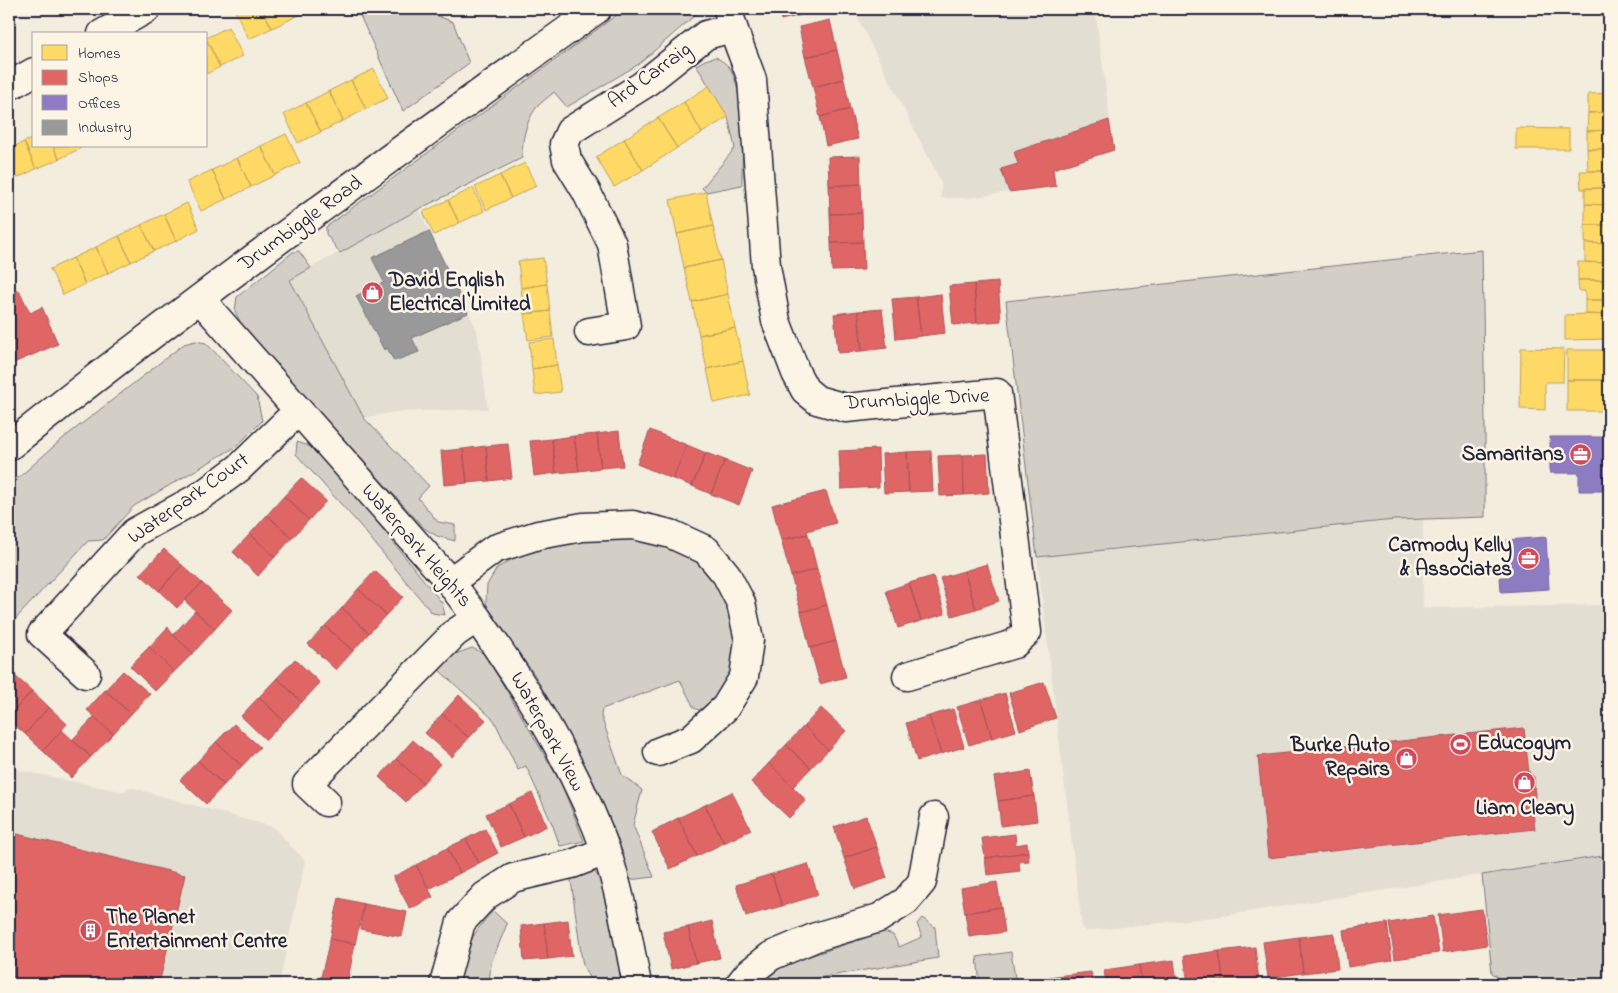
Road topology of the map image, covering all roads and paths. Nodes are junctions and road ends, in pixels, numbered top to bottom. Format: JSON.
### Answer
{"nodes":[{"id":1,"x":146,"y":9,"type":"edge"},
{"id":2,"x":597,"y":9,"type":"edge"},
{"id":3,"x":730,"y":18,"type":"edge"},
{"id":4,"x":106,"y":32,"type":"edge"},
{"id":5,"x":32,"y":73,"type":"edge"},
{"id":6,"x":9,"y":86,"type":"edge"},
{"id":7,"x":200,"y":299,"type":"junction"},
{"id":8,"x":589,"y":332,"type":"dead end"},
{"id":9,"x":298,"y":411,"type":"junction"},
{"id":10,"x":9,"y":446,"type":"edge"},
{"id":11,"x":450,"y":582,"type":"junction"},
{"id":12,"x":477,"y":618,"type":"junction"},
{"id":13,"x":86,"y":674,"type":"dead end"},
{"id":14,"x":907,"y":676,"type":"dead end"},
{"id":15,"x":658,"y":752,"type":"dead end"},
{"id":16,"x":326,"y":802,"type":"dead end"},
{"id":17,"x":934,"y":817,"type":"dead end"},
{"id":18,"x":606,"y":851,"type":"junction"},
{"id":19,"x":444,"y":984,"type":"edge"},
{"id":20,"x":637,"y":984,"type":"edge"},
{"id":21,"x":740,"y":984,"type":"edge"}],
"edges":[{"from":1,"to":4,"type":"street"},
{"from":2,"to":7,"type":"street","name":"Drumbiggle Road"},
{"from":3,"to":8,"type":"street","name":"Ard Carraig"},
{"from":3,"to":14,"type":"street","name":"Drumbiggle Drive"},
{"from":5,"to":6,"type":"street"},
{"from":7,"to":9,"type":"street","name":"Waterpark Heights"},
{"from":7,"to":10,"type":"street","name":"Drumbiggle Road"},
{"from":9,"to":11,"type":"street","name":"Waterpark Heights"},
{"from":9,"to":13,"type":"street","name":"Waterpark Court"},
{"from":11,"to":12,"type":"street","name":"Waterpark Heights"},
{"from":11,"to":15,"type":"street"},
{"from":12,"to":16,"type":"street","name":"Waterpark Heights"},
{"from":12,"to":18,"type":"street","name":"Waterpark View"},
{"from":17,"to":21,"type":"street"},
{"from":18,"to":19,"type":"street"},
{"from":18,"to":20,"type":"street","name":"Waterpark View"}]}
